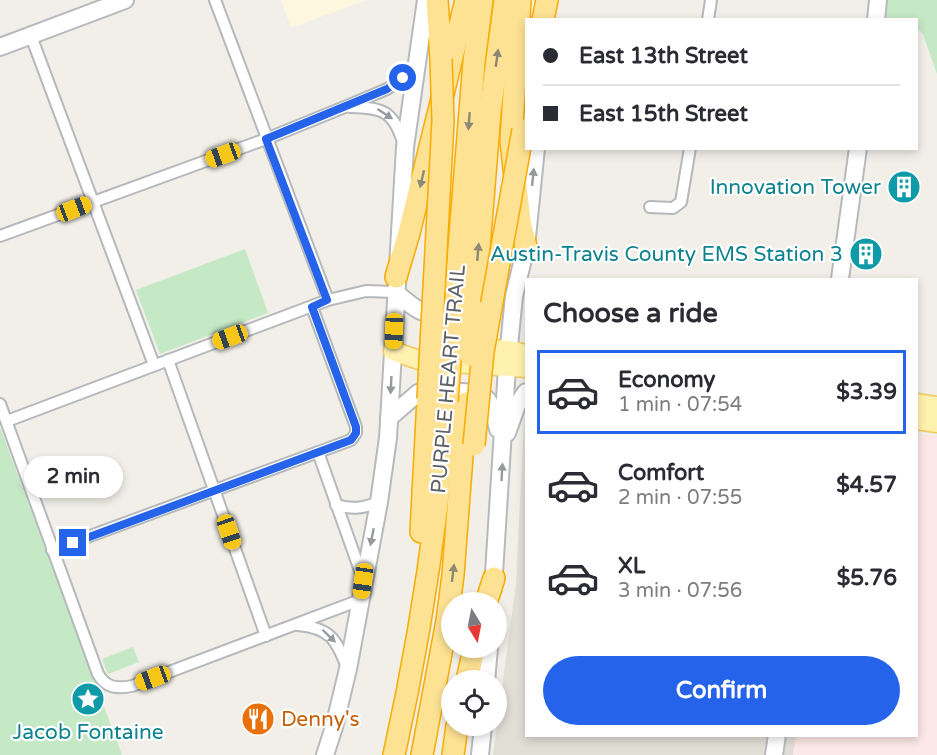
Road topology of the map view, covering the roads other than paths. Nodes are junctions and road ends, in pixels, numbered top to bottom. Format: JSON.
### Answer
{"nodes":[{"id":1,"x":125,"y":0,"type":"edge"},
{"id":2,"x":215,"y":0,"type":"edge"},
{"id":3,"x":426,"y":0,"type":"edge"},
{"id":4,"x":437,"y":0,"type":"edge"},
{"id":5,"x":466,"y":0,"type":"edge"},
{"id":6,"x":482,"y":0,"type":"edge"},
{"id":7,"x":505,"y":0,"type":"edge"},
{"id":8,"x":520,"y":0,"type":"edge"},
{"id":9,"x":547,"y":0,"type":"edge"},
{"id":10,"x":553,"y":0,"type":"edge"},
{"id":11,"x":711,"y":0,"type":"edge"},
{"id":12,"x":878,"y":0,"type":"edge"},
{"id":13,"x":543,"y":18,"type":"edge"},
{"id":14,"x":551,"y":18,"type":"edge"},
{"id":15,"x":708,"y":18,"type":"edge"},
{"id":16,"x":876,"y":18,"type":"edge"},
{"id":17,"x":31,"y":36,"type":"junction"},
{"id":18,"x":0,"y":47,"type":"edge"},
{"id":19,"x":417,"y":62,"type":"junction"},
{"id":20,"x":347,"y":106,"type":"junction"},
{"id":21,"x":525,"y":121,"type":"edge"},
{"id":22,"x":266,"y":139,"type":"junction"},
{"id":23,"x":405,"y":147,"type":"junction"},
{"id":24,"x":536,"y":150,"type":"edge"},
{"id":25,"x":690,"y":150,"type":"edge"},
{"id":26,"x":858,"y":150,"type":"edge"},
{"id":27,"x":93,"y":202,"type":"junction"},
{"id":28,"x":650,"y":207,"type":"dead end"},
{"id":29,"x":0,"y":236,"type":"edge"},
{"id":30,"x":526,"y":247,"type":"junction"},
{"id":31,"x":840,"y":278,"type":"edge"},
{"id":32,"x":396,"y":284,"type":"junction"},
{"id":33,"x":514,"y":296,"type":"junction"},
{"id":34,"x":327,"y":300,"type":"junction"},
{"id":35,"x":312,"y":307,"type":"junction"},
{"id":36,"x":464,"y":310,"type":"junction"},
{"id":37,"x":393,"y":351,"type":"junction"},
{"id":38,"x":514,"y":357,"type":"edge"},
{"id":39,"x":168,"y":360,"type":"junction"},
{"id":40,"x":154,"y":365,"type":"junction"},
{"id":41,"x":525,"y":393,"type":"edge"},
{"id":42,"x":447,"y":401,"type":"junction"},
{"id":43,"x":918,"y":403,"type":"edge"},
{"id":44,"x":0,"y":404,"type":"edge"},
{"id":45,"x":937,"y":406,"type":"edge"},
{"id":46,"x":389,"y":418,"type":"junction"},
{"id":47,"x":918,"y":420,"type":"edge"},
{"id":48,"x":7,"y":421,"type":"junction"},
{"id":49,"x":937,"y":423,"type":"edge"},
{"id":50,"x":503,"y":445,"type":"junction"},
{"id":51,"x":318,"y":452,"type":"junction"},
{"id":52,"x":215,"y":490,"type":"junction"},
{"id":53,"x":379,"y":502,"type":"junction"},
{"id":54,"x":336,"y":505,"type":"junction"},
{"id":55,"x":458,"y":536,"type":"junction"},
{"id":56,"x":52,"y":550,"type":"junction"},
{"id":57,"x":494,"y":578,"type":"junction"},
{"id":58,"x":363,"y":581,"type":"junction"},
{"id":59,"x":490,"y":592,"type":"edge"},
{"id":60,"x":493,"y":592,"type":"edge"},
{"id":61,"x":360,"y":600,"type":"junction"},
{"id":62,"x":295,"y":625,"type":"junction"},
{"id":63,"x":266,"y":636,"type":"junction"},
{"id":64,"x":348,"y":669,"type":"junction"},
{"id":65,"x":400,"y":729,"type":"junction"},
{"id":66,"x":456,"y":736,"type":"edge"},
{"id":67,"x":482,"y":736,"type":"edge"},
{"id":68,"x":777,"y":737,"type":"edge"},
{"id":69,"x":325,"y":755,"type":"edge"},
{"id":70,"x":387,"y":755,"type":"edge"},
{"id":71,"x":394,"y":755,"type":"edge"},
{"id":72,"x":422,"y":755,"type":"edge"},
{"id":73,"x":453,"y":755,"type":"edge"},
{"id":74,"x":480,"y":755,"type":"edge"},
{"id":75,"x":774,"y":755,"type":"edge"}],
"edges":[{"from":1,"to":17,"type":"main road"},
{"from":2,"to":22,"type":"street"},
{"from":3,"to":19,"type":"main road"},
{"from":4,"to":42,"type":"highway","bridge":true},
{"from":5,"to":32,"type":"highway","one_way":true},
{"from":6,"to":36,"type":"highway","name":"PURPLE HEART TRAIL","one_way":true},
{"from":36,"to":7,"type":"highway","name":"PURPLE HEART TRAIL","one_way":true},
{"from":8,"to":30,"type":"highway"},
{"from":9,"to":13,"type":"highway"},
{"from":10,"to":14,"type":"main road"},
{"from":11,"to":15,"type":"street"},
{"from":12,"to":16,"type":"main road"},
{"from":17,"to":18,"type":"main road"},
{"from":17,"to":27,"type":"street"},
{"from":19,"to":20,"type":"street"},
{"from":19,"to":23,"type":"main road"},
{"from":20,"to":22,"type":"street"},
{"from":20,"to":23,"type":"street","one_way":true},
{"from":21,"to":55,"type":"highway","bridge":true},
{"from":22,"to":27,"type":"street"},
{"from":22,"to":34,"type":"street"},
{"from":23,"to":32,"type":"main road"},
{"from":30,"to":24,"type":"main road","one_way":true},
{"from":25,"to":28,"type":"street"},
{"from":26,"to":31,"type":"main road"},
{"from":27,"to":29,"type":"street"},
{"from":27,"to":40,"type":"street"},
{"from":30,"to":33,"type":"main road"},
{"from":32,"to":33,"type":"main road"},
{"from":32,"to":34,"type":"street"},
{"from":32,"to":37,"type":"main road"},
{"from":33,"to":38,"type":"main road"},
{"from":34,"to":35,"type":"street"},
{"from":35,"to":39,"type":"street"},
{"from":35,"to":51,"type":"street"},
{"from":36,"to":42,"type":"highway","name":"PURPLE HEART TRAIL","bridge":true},
{"from":37,"to":38,"type":"main road"},
{"from":37,"to":46,"type":"main road","one_way":true},
{"from":38,"to":50,"type":"main road"},
{"from":39,"to":40,"type":"street"},
{"from":39,"to":52,"type":"street"},
{"from":40,"to":48,"type":"street"},
{"from":41,"to":50,"type":"main road"},
{"from":42,"to":55,"type":"highway","name":"PURPLE HEART TRAIL"},
{"from":42,"to":65,"type":"highway","name":"PURPLE HEART TRAIL"},
{"from":43,"to":45,"type":"main road"},
{"from":44,"to":48,"type":"street"},
{"from":46,"to":50,"type":"main road"},
{"from":46,"to":53,"type":"main road"},
{"from":47,"to":49,"type":"main road"},
{"from":48,"to":56,"type":"street"},
{"from":57,"to":50,"type":"main road","one_way":true},
{"from":51,"to":52,"type":"street"},
{"from":51,"to":54,"type":"street"},
{"from":52,"to":56,"type":"street"},
{"from":52,"to":63,"type":"street"},
{"from":53,"to":54,"type":"street"},
{"from":53,"to":58,"type":"main road","one_way":true},
{"from":54,"to":58,"type":"street"},
{"from":72,"to":55,"type":"highway","name":"PURPLE HEART TRAIL","one_way":true},
{"from":56,"to":63,"type":"street"},
{"from":57,"to":59,"type":"highway"},
{"from":57,"to":60,"type":"main road"},
{"from":58,"to":61,"type":"main road"},
{"from":61,"to":62,"type":"street"},
{"from":61,"to":64,"type":"main road"},
{"from":62,"to":63,"type":"street"},
{"from":62,"to":64,"type":"street","one_way":true},
{"from":64,"to":69,"type":"main road"},
{"from":65,"to":70,"type":"highway"},
{"from":65,"to":71,"type":"highway","name":"PURPLE HEART TRAIL"},
{"from":66,"to":73,"type":"highway"},
{"from":67,"to":74,"type":"main road"},
{"from":68,"to":75,"type":"main road"}]}
